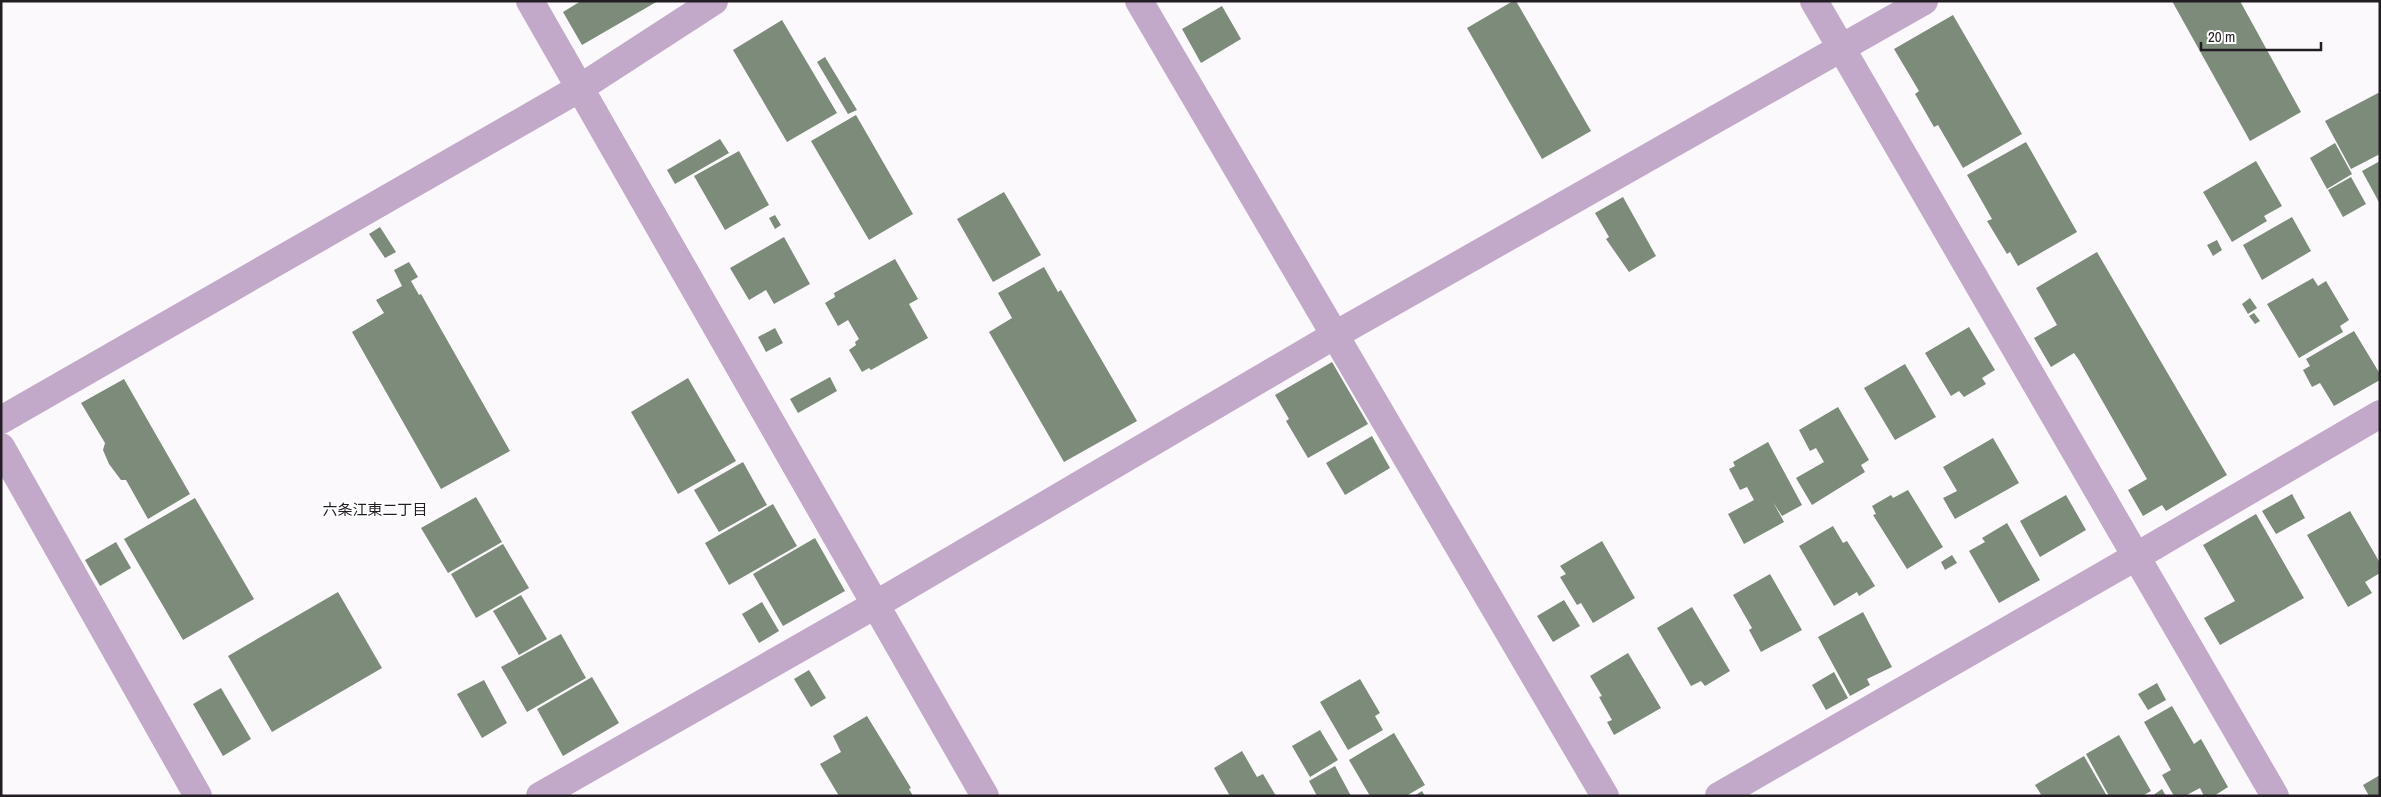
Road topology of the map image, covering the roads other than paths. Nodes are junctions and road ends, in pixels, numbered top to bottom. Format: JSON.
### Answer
{"nodes":[{"id":1,"x":530,"y":1,"type":"edge"},
{"id":2,"x":714,"y":1,"type":"edge"},
{"id":3,"x":1140,"y":1,"type":"edge"},
{"id":4,"x":1814,"y":1,"type":"edge"},
{"id":5,"x":1924,"y":1,"type":"edge"},
{"id":6,"x":1841,"y":48,"type":"junction"},
{"id":7,"x":580,"y":88,"type":"junction"},
{"id":8,"x":1335,"y":335,"type":"junction"},
{"id":9,"x":2380,"y":414,"type":"edge"},
{"id":10,"x":1,"y":420,"type":"edge"},
{"id":11,"x":1,"y":447,"type":"edge"},
{"id":12,"x":2137,"y":556,"type":"junction"},
{"id":13,"x":875,"y":605,"type":"junction"},
{"id":14,"x":198,"y":796,"type":"edge"},
{"id":15,"x":540,"y":796,"type":"edge"},
{"id":16,"x":985,"y":796,"type":"edge"},
{"id":17,"x":1604,"y":796,"type":"edge"},
{"id":18,"x":1719,"y":796,"type":"edge"},
{"id":19,"x":2275,"y":796,"type":"edge"}],
"edges":[{"from":1,"to":7,"type":"street"},
{"from":2,"to":7,"type":"street"},
{"from":3,"to":8,"type":"street"},
{"from":4,"to":6,"type":"street"},
{"from":5,"to":6,"type":"street"},
{"from":6,"to":8,"type":"street"},
{"from":6,"to":12,"type":"street"},
{"from":7,"to":10,"type":"street"},
{"from":7,"to":13,"type":"street"},
{"from":8,"to":13,"type":"street"},
{"from":8,"to":17,"type":"street"},
{"from":9,"to":12,"type":"street"},
{"from":11,"to":14,"type":"street"},
{"from":12,"to":18,"type":"street"},
{"from":12,"to":19,"type":"street"},
{"from":13,"to":15,"type":"street"},
{"from":13,"to":16,"type":"street"}]}
